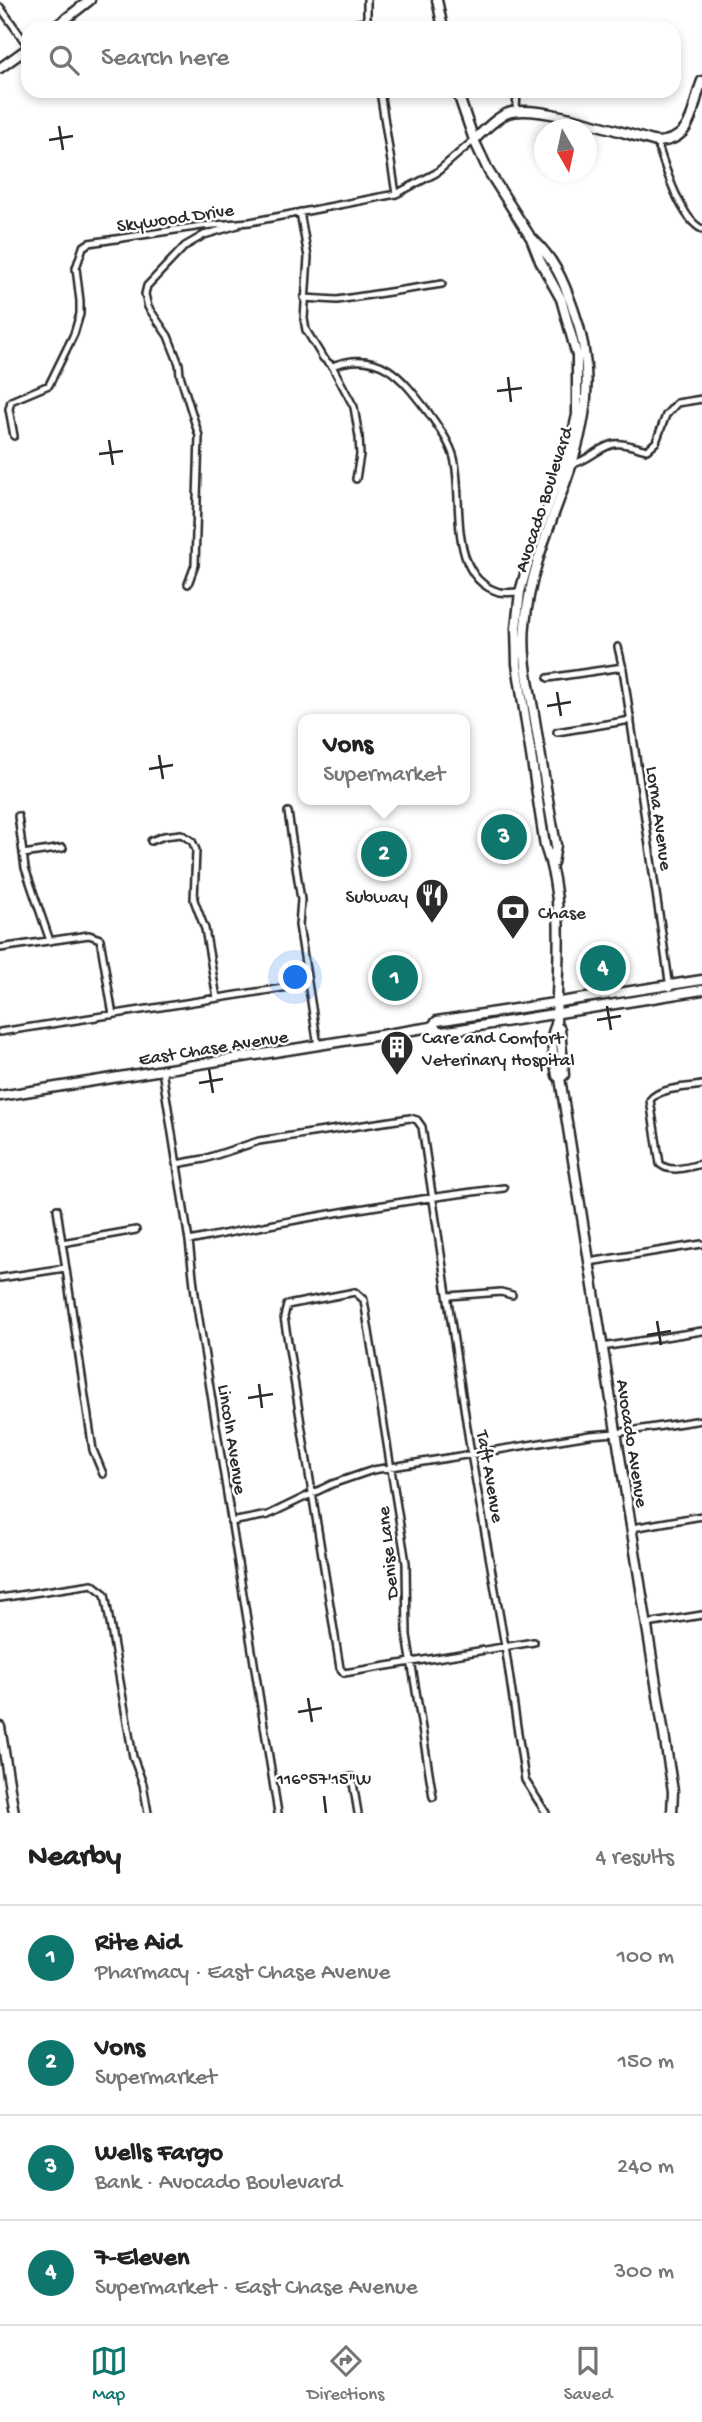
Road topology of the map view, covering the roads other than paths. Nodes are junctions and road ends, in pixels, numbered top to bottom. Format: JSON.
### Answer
{"nodes":[{"id":1,"x":90,"y":0,"type":"edge"},
{"id":2,"x":367,"y":0,"type":"edge"},
{"id":3,"x":437,"y":0,"type":"edge"},
{"id":4,"x":0,"y":7,"type":"edge"},
{"id":5,"x":63,"y":21,"type":"edge"},
{"id":6,"x":366,"y":21,"type":"edge"},
{"id":7,"x":442,"y":21,"type":"edge"},
{"id":8,"x":21,"y":37,"type":"edge"},
{"id":9,"x":21,"y":52,"type":"edge"},
{"id":10,"x":0,"y":68,"type":"edge"},
{"id":11,"x":702,"y":81,"type":"edge"},
{"id":12,"x":381,"y":98,"type":"edge"},
{"id":13,"x":459,"y":98,"type":"edge"},
{"id":14,"x":517,"y":98,"type":"edge"},
{"id":15,"x":516,"y":112,"type":"junction"},
{"id":16,"x":474,"y":140,"type":"junction"},
{"id":17,"x":657,"y":142,"type":"junction"},
{"id":18,"x":396,"y":194,"type":"junction"},
{"id":19,"x":300,"y":212,"type":"junction"},
{"id":20,"x":242,"y":223,"type":"junction"},
{"id":21,"x":702,"y":229,"type":"edge"},
{"id":22,"x":531,"y":238,"type":"junction"},
{"id":23,"x":442,"y":284,"type":"dead end"},
{"id":24,"x":304,"y":298,"type":"junction"},
{"id":25,"x":332,"y":366,"type":"junction"},
{"id":26,"x":702,"y":400,"type":"edge"},
{"id":27,"x":14,"y":436,"type":"dead end"},
{"id":28,"x":573,"y":464,"type":"junction"},
{"id":29,"x":356,"y":479,"type":"dead end"},
{"id":30,"x":188,"y":584,"type":"dead end"},
{"id":31,"x":520,"y":592,"type":"junction"},
{"id":32,"x":618,"y":646,"type":"dead end"},
{"id":33,"x":623,"y":667,"type":"junction"},
{"id":34,"x":548,"y":678,"type":"dead end"},
{"id":35,"x":631,"y":720,"type":"junction"},
{"id":36,"x":557,"y":732,"type":"dead end"},
{"id":37,"x":288,"y":812,"type":"dead end"},
{"id":38,"x":18,"y":816,"type":"dead end"},
{"id":39,"x":150,"y":841,"type":"dead end"},
{"id":40,"x":63,"y":848,"type":"dead end"},
{"id":41,"x":23,"y":854,"type":"junction"},
{"id":42,"x":552,"y":866,"type":"junction"},
{"id":43,"x":50,"y":941,"type":"junction"},
{"id":44,"x":0,"y":948,"type":"edge"},
{"id":45,"x":702,"y":979,"type":"edge"},
{"id":46,"x":309,"y":984,"type":"junction"},
{"id":47,"x":670,"y":985,"type":"junction"},
{"id":48,"x":702,"y":990,"type":"edge"},
{"id":49,"x":671,"y":995,"type":"junction"},
{"id":50,"x":217,"y":998,"type":"junction"},
{"id":51,"x":557,"y":1001,"type":"junction"},
{"id":52,"x":556,"y":1013,"type":"junction"},
{"id":53,"x":113,"y":1015,"type":"junction"},
{"id":54,"x":430,"y":1027,"type":"junction"},
{"id":55,"x":0,"y":1032,"type":"edge"},
{"id":56,"x":318,"y":1046,"type":"junction"},
{"id":57,"x":162,"y":1070,"type":"junction"},
{"id":58,"x":702,"y":1085,"type":"edge"},
{"id":59,"x":0,"y":1096,"type":"edge"},
{"id":60,"x":176,"y":1164,"type":"junction"},
{"id":61,"x":702,"y":1164,"type":"edge"},
{"id":62,"x":504,"y":1188,"type":"dead end"},
{"id":63,"x":433,"y":1197,"type":"junction"},
{"id":64,"x":58,"y":1209,"type":"dead end"},
{"id":65,"x":136,"y":1230,"type":"dead end"},
{"id":66,"x":189,"y":1241,"type":"junction"},
{"id":67,"x":62,"y":1243,"type":"junction"},
{"id":68,"x":702,"y":1244,"type":"edge"},
{"id":69,"x":589,"y":1262,"type":"junction"},
{"id":70,"x":65,"y":1268,"type":"junction"},
{"id":71,"x":0,"y":1278,"type":"edge"},
{"id":72,"x":512,"y":1295,"type":"dead end"},
{"id":73,"x":449,"y":1296,"type":"junction"},
{"id":74,"x":702,"y":1331,"type":"edge"},
{"id":75,"x":602,"y":1346,"type":"junction"},
{"id":76,"x":702,"y":1420,"type":"edge"},
{"id":77,"x":616,"y":1433,"type":"junction"},
{"id":78,"x":471,"y":1454,"type":"junction"},
{"id":79,"x":392,"y":1466,"type":"junction"},
{"id":80,"x":103,"y":1474,"type":"dead end"},
{"id":81,"x":312,"y":1495,"type":"junction"},
{"id":82,"x":702,"y":1516,"type":"edge"},
{"id":83,"x":232,"y":1522,"type":"junction"},
{"id":84,"x":632,"y":1528,"type":"junction"},
{"id":85,"x":0,"y":1598,"type":"edge"},
{"id":86,"x":702,"y":1615,"type":"edge"},
{"id":87,"x":647,"y":1624,"type":"junction"},
{"id":88,"x":534,"y":1642,"type":"dead end"},
{"id":89,"x":505,"y":1646,"type":"junction"},
{"id":90,"x":411,"y":1661,"type":"junction"},
{"id":91,"x":0,"y":1727,"type":"edge"},
{"id":92,"x":339,"y":1779,"type":"dead end"},
{"id":93,"x":433,"y":1797,"type":"dead end"},
{"id":94,"x":13,"y":1813,"type":"edge"},
{"id":95,"x":148,"y":1813,"type":"edge"},
{"id":96,"x":278,"y":1813,"type":"edge"},
{"id":97,"x":358,"y":1813,"type":"edge"},
{"id":98,"x":546,"y":1813,"type":"edge"},
{"id":99,"x":672,"y":1813,"type":"edge"}],
"edges":[{"from":1,"to":5,"type":"main road"},
{"from":2,"to":6,"type":"street"},
{"from":3,"to":7,"type":"main road"},
{"from":4,"to":8,"type":"street"},
{"from":9,"to":10,"type":"main road"},
{"from":11,"to":17,"type":"main road"},
{"from":12,"to":18,"type":"street"},
{"from":13,"to":16,"type":"main road","name":"Avocado Boulevard"},
{"from":14,"to":15,"type":"street"},
{"from":15,"to":16,"type":"main road"},
{"from":15,"to":17,"type":"main road"},
{"from":16,"to":18,"type":"street","name":"Skywood Drive"},
{"from":16,"to":22,"type":"main road","name":"Avocado Boulevard"},
{"from":17,"to":21,"type":"street"},
{"from":18,"to":19,"type":"street","name":"Skywood Drive"},
{"from":19,"to":20,"type":"street","name":"Skywood Drive"},
{"from":19,"to":24,"type":"street"},
{"from":20,"to":27,"type":"street","name":"Skywood Drive"},
{"from":20,"to":30,"type":"street"},
{"from":22,"to":28,"type":"main road","name":"Avocado Boulevard"},
{"from":22,"to":31,"type":"main road","name":"Avocado Boulevard"},
{"from":23,"to":24,"type":"street"},
{"from":24,"to":25,"type":"street"},
{"from":25,"to":29,"type":"street"},
{"from":25,"to":31,"type":"street"},
{"from":26,"to":28,"type":"street"},
{"from":28,"to":42,"type":"main road","name":"Avocado Boulevard"},
{"from":31,"to":42,"type":"main road","name":"Avocado Boulevard"},
{"from":32,"to":33,"type":"street","name":"Lorna Avenue"},
{"from":33,"to":34,"type":"street"},
{"from":33,"to":35,"type":"street","name":"Lorna Avenue"},
{"from":35,"to":36,"type":"street"},
{"from":35,"to":47,"type":"street","name":"Lorna Avenue"},
{"from":37,"to":46,"type":"street"},
{"from":38,"to":41,"type":"street"},
{"from":39,"to":50,"type":"street"},
{"from":40,"to":41,"type":"street"},
{"from":41,"to":43,"type":"street"},
{"from":42,"to":51,"type":"main road","name":"Avocado Boulevard"},
{"from":43,"to":44,"type":"street"},
{"from":43,"to":53,"type":"street"},
{"from":45,"to":47,"type":"main road","name":"East Chase Avenue"},
{"from":46,"to":50,"type":"street"},
{"from":46,"to":56,"type":"street"},
{"from":47,"to":49,"type":"street","name":"Lorna Avenue"},
{"from":47,"to":51,"type":"main road","name":"East Chase Avenue"},
{"from":48,"to":49,"type":"main road","name":"East Chase Avenue"},
{"from":49,"to":52,"type":"main road","name":"East Chase Avenue"},
{"from":50,"to":53,"type":"street"},
{"from":51,"to":52,"type":"main road","name":"Avocado Avenue"},
{"from":51,"to":54,"type":"main road","name":"East Chase Avenue"},
{"from":52,"to":54,"type":"main road","name":"East Chase Avenue"},
{"from":52,"to":69,"type":"main road","name":"Avocado Avenue"},
{"from":53,"to":55,"type":"street"},
{"from":54,"to":56,"type":"main road","name":"East Chase Avenue"},
{"from":56,"to":57,"type":"main road","name":"East Chase Avenue"},
{"from":57,"to":59,"type":"main road","name":"East Chase Avenue"},
{"from":57,"to":60,"type":"street","name":"Lincoln Avenue"},
{"from":58,"to":61,"type":"street"},
{"from":60,"to":63,"type":"street","name":"Taft Avenue"},
{"from":60,"to":66,"type":"street","name":"Lincoln Avenue"},
{"from":62,"to":63,"type":"street"},
{"from":63,"to":66,"type":"street"},
{"from":63,"to":73,"type":"street","name":"Taft Avenue"},
{"from":64,"to":67,"type":"street"},
{"from":65,"to":67,"type":"street"},
{"from":66,"to":83,"type":"street","name":"Lincoln Avenue"},
{"from":67,"to":70,"type":"street"},
{"from":68,"to":69,"type":"street"},
{"from":69,"to":75,"type":"main road","name":"Avocado Avenue"},
{"from":70,"to":71,"type":"street"},
{"from":70,"to":80,"type":"street"},
{"from":72,"to":73,"type":"street"},
{"from":73,"to":78,"type":"street","name":"Taft Avenue"},
{"from":74,"to":75,"type":"street"},
{"from":75,"to":77,"type":"main road","name":"Avocado Avenue"},
{"from":76,"to":77,"type":"street"},
{"from":77,"to":78,"type":"street"},
{"from":77,"to":84,"type":"main road","name":"Avocado Avenue"},
{"from":78,"to":79,"type":"street"},
{"from":78,"to":89,"type":"street","name":"Taft Avenue"},
{"from":79,"to":81,"type":"street"},
{"from":79,"to":81,"type":"street","name":"Denise Lane"},
{"from":79,"to":90,"type":"street","name":"Denise Lane"},
{"from":81,"to":83,"type":"street"},
{"from":81,"to":90,"type":"street"},
{"from":82,"to":84,"type":"street"},
{"from":83,"to":96,"type":"street","name":"Lincoln Avenue"},
{"from":84,"to":87,"type":"main road","name":"Avocado Avenue"},
{"from":85,"to":95,"type":"street"},
{"from":86,"to":87,"type":"street"},
{"from":87,"to":99,"type":"main road","name":"Avocado Avenue"},
{"from":88,"to":89,"type":"street"},
{"from":89,"to":90,"type":"street"},
{"from":89,"to":98,"type":"street","name":"Taft Avenue"},
{"from":90,"to":93,"type":"street","name":"Denise Lane"},
{"from":91,"to":94,"type":"main road"},
{"from":92,"to":97,"type":"street"}]}
